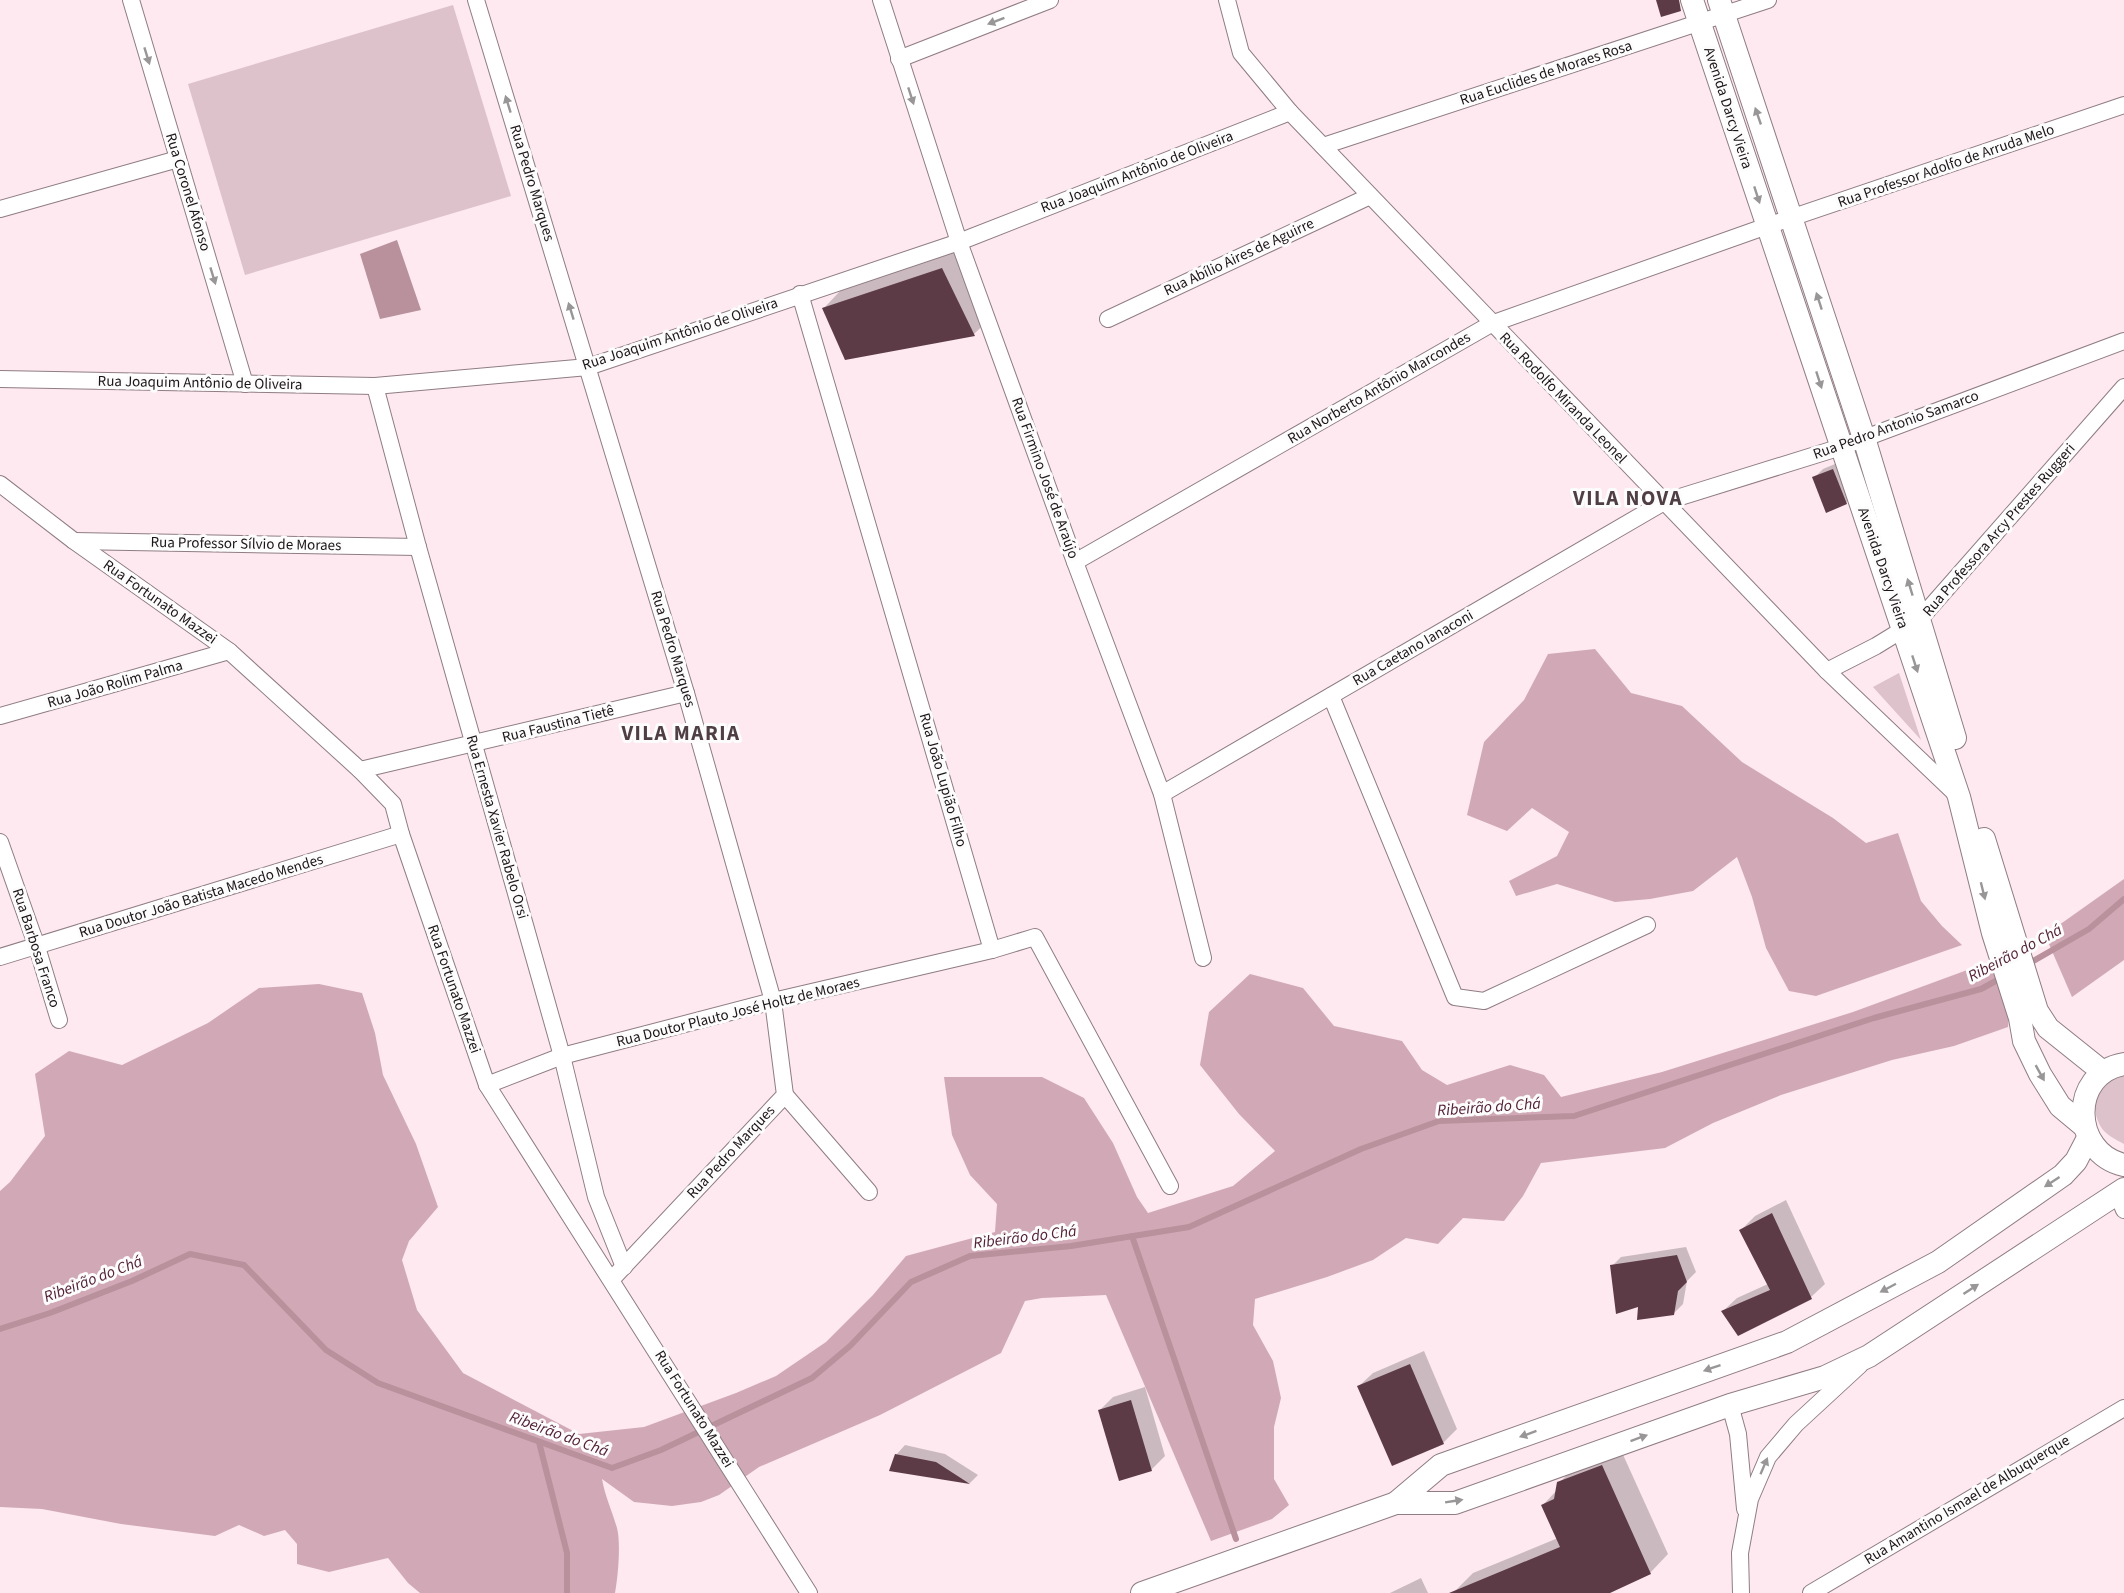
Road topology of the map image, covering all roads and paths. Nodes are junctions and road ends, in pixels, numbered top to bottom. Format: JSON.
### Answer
{"nodes":[{"id":1,"x":131,"y":0,"type":"edge"},
{"id":2,"x":476,"y":0,"type":"edge"},
{"id":3,"x":881,"y":0,"type":"edge"},
{"id":4,"x":1050,"y":0,"type":"edge"},
{"id":5,"x":1227,"y":0,"type":"edge"},
{"id":6,"x":1692,"y":0,"type":"edge"},
{"id":7,"x":1768,"y":0,"type":"edge"},
{"id":8,"x":1722,"y":7,"type":"edge"},
{"id":9,"x":1699,"y":23,"type":"junction"},
{"id":10,"x":899,"y":59,"type":"junction"},
{"id":11,"x":2124,"y":105,"type":"edge"},
{"id":12,"x":1290,"y":112,"type":"junction"},
{"id":13,"x":1323,"y":146,"type":"junction"},
{"id":14,"x":178,"y":159,"type":"junction"},
{"id":15,"x":1370,"y":195,"type":"junction"},
{"id":16,"x":0,"y":209,"type":"edge"},
{"id":17,"x":1792,"y":218,"type":"junction"},
{"id":18,"x":1767,"y":226,"type":"junction"},
{"id":19,"x":959,"y":242,"type":"junction"},
{"id":20,"x":800,"y":294,"type":"junction"},
{"id":21,"x":1108,"y":319,"type":"dead end"},
{"id":22,"x":1491,"y":324,"type":"junction"},
{"id":23,"x":2124,"y":340,"type":"edge"},
{"id":24,"x":588,"y":367,"type":"junction"},
{"id":25,"x":0,"y":379,"type":"edge"},
{"id":26,"x":245,"y":384,"type":"junction"},
{"id":27,"x":375,"y":386,"type":"junction"},
{"id":28,"x":2124,"y":387,"type":"edge"},
{"id":29,"x":1864,"y":438,"type":"junction"},
{"id":30,"x":1841,"y":447,"type":"junction"},
{"id":31,"x":4,"y":491,"type":"edge"},
{"id":32,"x":1664,"y":502,"type":"junction"},
{"id":33,"x":74,"y":541,"type":"junction"},
{"id":34,"x":418,"y":547,"type":"junction"},
{"id":35,"x":1075,"y":562,"type":"junction"},
{"id":36,"x":1912,"y":625,"type":"junction"},
{"id":37,"x":229,"y":651,"type":"junction"},
{"id":38,"x":1827,"y":671,"type":"junction"},
{"id":39,"x":686,"y":693,"type":"junction"},
{"id":40,"x":1330,"y":696,"type":"junction"},
{"id":41,"x":0,"y":716,"type":"edge"},
{"id":42,"x":474,"y":744,"type":"junction"},
{"id":43,"x":360,"y":770,"type":"junction"},
{"id":44,"x":1162,"y":794,"type":"junction"},
{"id":45,"x":1959,"y":797,"type":"junction"},
{"id":46,"x":401,"y":834,"type":"junction"},
{"id":47,"x":0,"y":842,"type":"edge"},
{"id":48,"x":1647,"y":925,"type":"dead end"},
{"id":49,"x":2001,"y":929,"type":"junction"},
{"id":50,"x":37,"y":947,"type":"junction"},
{"id":51,"x":992,"y":950,"type":"junction"},
{"id":52,"x":0,"y":957,"type":"edge"},
{"id":53,"x":1203,"y":958,"type":"dead end"},
{"id":54,"x":773,"y":1000,"type":"junction"},
{"id":55,"x":2028,"y":1015,"type":"junction"},
{"id":56,"x":59,"y":1020,"type":"dead end"},
{"id":57,"x":562,"y":1056,"type":"junction"},
{"id":58,"x":2114,"y":1068,"type":"edge"},
{"id":59,"x":487,"y":1085,"type":"junction"},
{"id":60,"x":785,"y":1095,"type":"junction"},
{"id":61,"x":2086,"y":1132,"type":"junction"},
{"id":62,"x":2124,"y":1165,"type":"edge"},
{"id":63,"x":1170,"y":1186,"type":"dead end"},
{"id":64,"x":868,"y":1192,"type":"dead end"},
{"id":65,"x":2122,"y":1197,"type":"edge"},
{"id":66,"x":624,"y":1267,"type":"junction"},
{"id":67,"x":612,"y":1279,"type":"junction"},
{"id":68,"x":1869,"y":1356,"type":"junction"},
{"id":69,"x":1730,"y":1405,"type":"junction"},
{"id":70,"x":2124,"y":1407,"type":"edge"},
{"id":71,"x":1396,"y":1503,"type":"junction"},
{"id":72,"x":1746,"y":1522,"type":"junction"},
{"id":73,"x":809,"y":1593,"type":"edge"},
{"id":74,"x":1142,"y":1593,"type":"edge"},
{"id":75,"x":1741,"y":1593,"type":"edge"},
{"id":76,"x":1810,"y":1593,"type":"edge"}],
"edges":[{"from":1,"to":14,"type":"street","name":"Rua Coronel Afonso","one_way":true},
{"from":24,"to":2,"type":"street","name":"Rua Pedro Marques","one_way":true},
{"from":3,"to":10,"type":"street","name":"Rua Firmino José de Araújo"},
{"from":4,"to":10,"type":"street","one_way":true},
{"from":5,"to":12,"type":"street","name":"Rua Rodolfo Miranda Leonel"},
{"from":6,"to":9,"type":"main road","name":"Avenida Darcy Vieira"},
{"from":7,"to":8,"type":"street","name":"Rua Euclides de Moraes Rosa"},
{"from":8,"to":9,"type":"street","name":"Rua Euclides de Moraes Rosa"},
{"from":17,"to":8,"type":"main road","name":"Avenida Darcy Vieira","one_way":true},
{"from":9,"to":13,"type":"street","name":"Rua Euclides de Moraes Rosa"},
{"from":9,"to":18,"type":"main road","name":"Avenida Darcy Vieira","one_way":true},
{"from":10,"to":19,"type":"street","name":"Rua Firmino José de Araújo","one_way":true},
{"from":11,"to":17,"type":"street","name":"Rua Professor Adolfo de Arruda Melo"},
{"from":12,"to":13,"type":"street","name":"Rua Rodolfo Miranda Leonel"},
{"from":12,"to":19,"type":"street","name":"Rua Joaquim Antônio de Oliveira"},
{"from":13,"to":15,"type":"street","name":"Rua Rodolfo Miranda Leonel"},
{"from":14,"to":16,"type":"street"},
{"from":14,"to":26,"type":"street","name":"Rua Coronel Afonso","one_way":true},
{"from":15,"to":21,"type":"street","name":"Rua Abílio Aires de Aguirre"},
{"from":15,"to":22,"type":"street","name":"Rua Rodolfo Miranda Leonel"},
{"from":17,"to":18,"type":"street","name":"Rua Professor Adolfo de Arruda Melo"},
{"from":29,"to":17,"type":"main road","name":"Avenida Darcy Vieira","one_way":true},
{"from":18,"to":22,"type":"street","name":"Rua Norberto Antônio Marcondes"},
{"from":18,"to":30,"type":"main road","name":"Avenida Darcy Vieira","one_way":true},
{"from":19,"to":20,"type":"street","name":"Rua Joaquim Antônio de Oliveira"},
{"from":19,"to":35,"type":"street","name":"Rua Firmino José de Araújo"},
{"from":20,"to":24,"type":"street","name":"Rua Joaquim Antônio de Oliveira"},
{"from":20,"to":51,"type":"street","name":"Rua João Lupião Filho"},
{"from":22,"to":32,"type":"street","name":"Rua Rodolfo Miranda Leonel"},
{"from":22,"to":35,"type":"street","name":"Rua Norberto Antônio Marcondes"},
{"from":23,"to":29,"type":"street","name":"Rua Pedro Antonio Samarco"},
{"from":24,"to":27,"type":"street","name":"Rua Joaquim Antônio de Oliveira"},
{"from":24,"to":39,"type":"street","name":"Rua Pedro Marques"},
{"from":25,"to":26,"type":"street","name":"Rua Joaquim Antônio de Oliveira"},
{"from":26,"to":27,"type":"street","name":"Rua Joaquim Antônio de Oliveira"},
{"from":27,"to":34,"type":"street","name":"Rua Ernesta Xavier Rabelo Orsi"},
{"from":28,"to":36,"type":"street","name":"Rua Professora Arcy Prestes Ruggeri"},
{"from":29,"to":30,"type":"street","name":"Rua Pedro Antonio Samarco"},
{"from":36,"to":29,"type":"main road","name":"Avenida Darcy Vieira","one_way":true},
{"from":30,"to":32,"type":"street","name":"Rua Pedro Antonio Samarco"},
{"from":30,"to":36,"type":"main road","name":"Avenida Darcy Vieira"},
{"from":31,"to":33,"type":"street","name":"Rua Fortunato Mazzei"},
{"from":32,"to":38,"type":"street","name":"Rua Rodolfo Miranda Leonel"},
{"from":32,"to":40,"type":"street","name":"Rua Caetano Ianaconi"},
{"from":33,"to":34,"type":"street","name":"Rua Professor Sílvio de Moraes"},
{"from":33,"to":37,"type":"street","name":"Rua Fortunato Mazzei"},
{"from":34,"to":42,"type":"street","name":"Rua Ernesta Xavier Rabelo Orsi"},
{"from":35,"to":44,"type":"street","name":"Rua Firmino José de Araújo"},
{"from":36,"to":38,"type":"street","name":"Rua Professora Arcy Prestes Ruggeri"},
{"from":36,"to":45,"type":"main road","name":"Avenida Darcy Vieira","one_way":true},
{"from":36,"to":49,"type":"main road","name":"Avenida Darcy Vieira"},
{"from":37,"to":41,"type":"street","name":"Rua João Rolim Palma"},
{"from":37,"to":43,"type":"street","name":"Rua Fortunato Mazzei"},
{"from":38,"to":45,"type":"street","name":"Rua Rodolfo Miranda Leonel"},
{"from":39,"to":42,"type":"street","name":"Rua Faustina Tietê"},
{"from":39,"to":54,"type":"street","name":"Rua Pedro Marques"},
{"from":40,"to":44,"type":"street","name":"Rua Caetano Ianaconi"},
{"from":40,"to":48,"type":"street"},
{"from":42,"to":43,"type":"street","name":"Rua Faustina Tietê"},
{"from":42,"to":57,"type":"street","name":"Rua Ernesta Xavier Rabelo Orsi"},
{"from":43,"to":46,"type":"street","name":"Rua Fortunato Mazzei"},
{"from":44,"to":53,"type":"street","name":"Rua Firmino José de Araújo"},
{"from":45,"to":49,"type":"main road","name":"Avenida Darcy Vieira","one_way":true},
{"from":46,"to":50,"type":"street","name":"Rua Doutor João Batista Macedo Mendes"},
{"from":46,"to":59,"type":"street","name":"Rua Fortunato Mazzei"},
{"from":47,"to":50,"type":"street","name":"Rua Barbosa Franco"},
{"from":49,"to":55,"type":"main road","name":"Avenida Darcy Vieira"},
{"from":50,"to":52,"type":"street","name":"Rua Doutor João Batista Macedo Mendes"},
{"from":50,"to":56,"type":"street","name":"Rua Barbosa Franco"},
{"from":51,"to":54,"type":"street","name":"Rua Doutor Plauto José Holtz de Moraes"},
{"from":51,"to":63,"type":"street"},
{"from":54,"to":57,"type":"street","name":"Rua Doutor Plauto José Holtz de Moraes"},
{"from":54,"to":60,"type":"street","name":"Rua Pedro Marques"},
{"from":55,"to":58,"type":"main road","name":"Avenida Darcy Vieira"},
{"from":55,"to":61,"type":"main road","name":"Avenida Darcy Vieira","one_way":true},
{"from":57,"to":59,"type":"street","name":"Rua Doutor Plauto José Holtz de Moraes"},
{"from":57,"to":66,"type":"street","name":"Rua Ernesta Xavier Rabelo Orsi"},
{"from":58,"to":61,"type":"main road"},
{"from":59,"to":67,"type":"street","name":"Rua Fortunato Mazzei"},
{"from":60,"to":64,"type":"street"},
{"from":60,"to":66,"type":"street","name":"Rua Pedro Marques"},
{"from":61,"to":62,"type":"main road","name":"Avenida Darcy Vieira"},
{"from":61,"to":71,"type":"main road","one_way":true},
{"from":68,"to":65,"type":"main road","one_way":true},
{"from":66,"to":67,"type":"street","name":"Rua Pedro Marques"},
{"from":67,"to":73,"type":"street","name":"Rua Fortunato Mazzei"},
{"from":68,"to":69,"type":"main road"},
{"from":72,"to":68,"type":"street","one_way":true},
{"from":71,"to":69,"type":"main road","one_way":true},
{"from":69,"to":72,"type":"street"},
{"from":70,"to":76,"type":"street","name":"Rua Amantino Ismael de Albuquerque"},
{"from":71,"to":74,"type":"main road"},
{"from":72,"to":75,"type":"street"}]}
